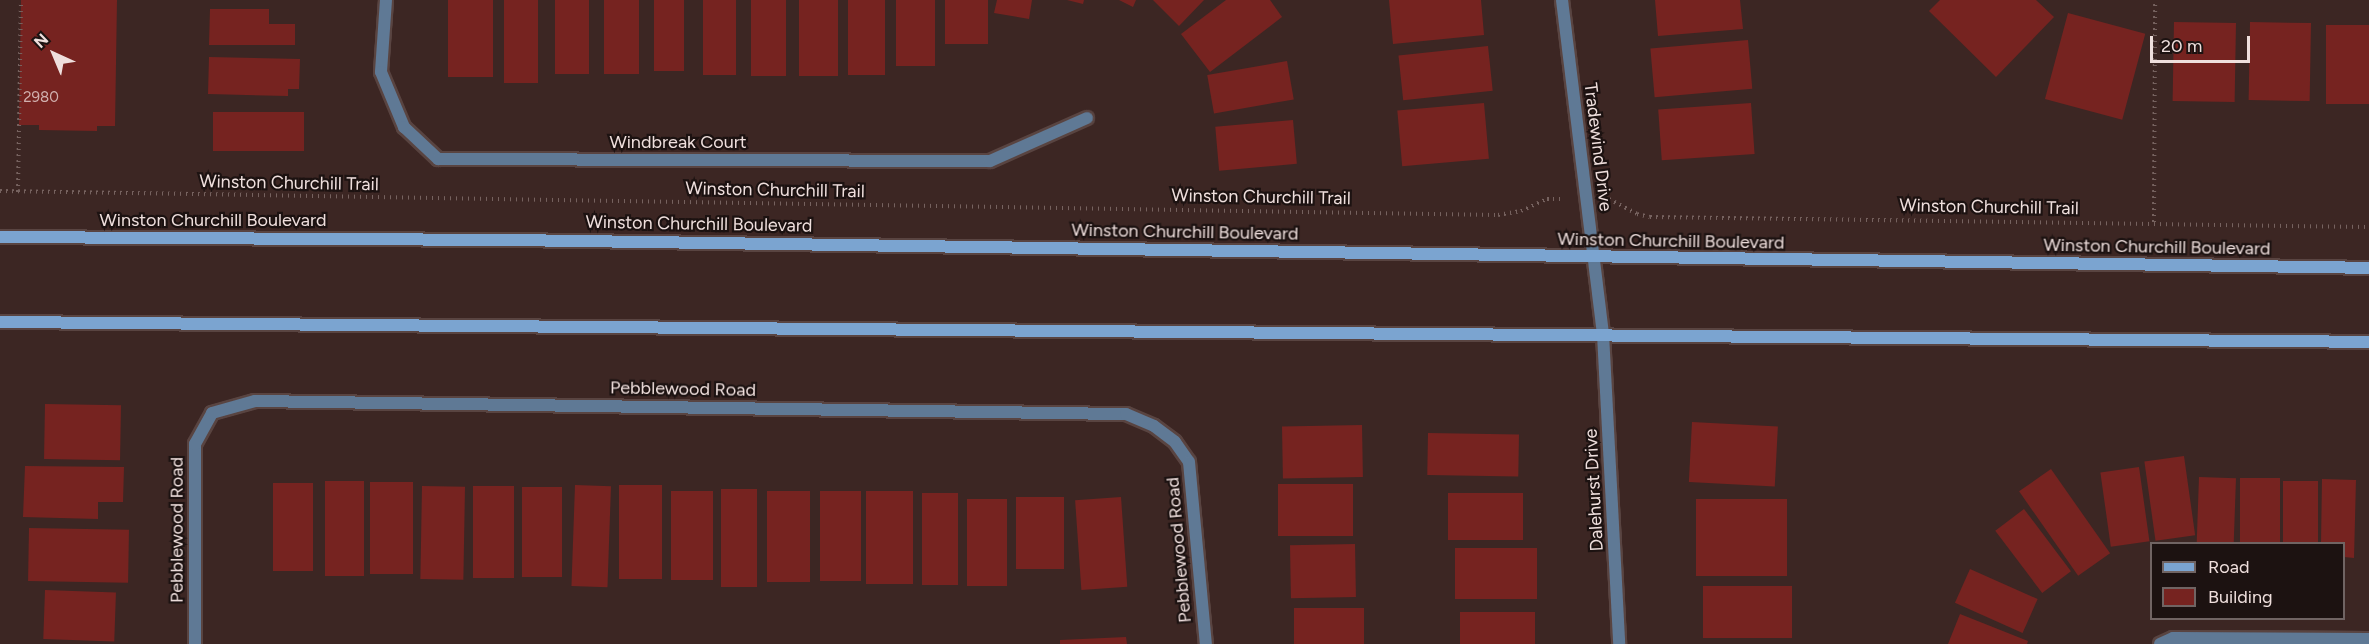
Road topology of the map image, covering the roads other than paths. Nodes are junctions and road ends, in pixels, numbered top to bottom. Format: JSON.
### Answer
{"nodes":[{"id":1,"x":386,"y":0,"type":"edge"},
{"id":2,"x":1562,"y":0,"type":"edge"},
{"id":3,"x":1087,"y":118,"type":"dead end"},
{"id":4,"x":0,"y":237,"type":"edge"},
{"id":5,"x":1592,"y":258,"type":"junction"},
{"id":6,"x":2369,"y":268,"type":"edge"},
{"id":7,"x":0,"y":322,"type":"edge"},
{"id":8,"x":1602,"y":334,"type":"junction"},
{"id":9,"x":2369,"y":342,"type":"edge"},
{"id":10,"x":2369,"y":639,"type":"edge"},
{"id":11,"x":195,"y":644,"type":"edge"},
{"id":12,"x":1206,"y":644,"type":"edge"},
{"id":13,"x":1619,"y":644,"type":"edge"},
{"id":14,"x":2160,"y":644,"type":"edge"}],
"edges":[{"from":1,"to":3,"type":"street","name":"Windbreak Court"},
{"from":2,"to":5,"type":"street","name":"Tradewind Drive"},
{"from":4,"to":5,"type":"main road","name":"Winston Churchill Boulevard"},
{"from":5,"to":6,"type":"main road","name":"Winston Churchill Boulevard"},
{"from":5,"to":8,"type":"street","name":"Tradewind Drive"},
{"from":7,"to":8,"type":"main road"},
{"from":8,"to":9,"type":"main road"},
{"from":8,"to":13,"type":"street","name":"Dalehurst Drive"},
{"from":10,"to":14,"type":"street"},
{"from":11,"to":12,"type":"street","name":"Pebblewood Road"}]}
